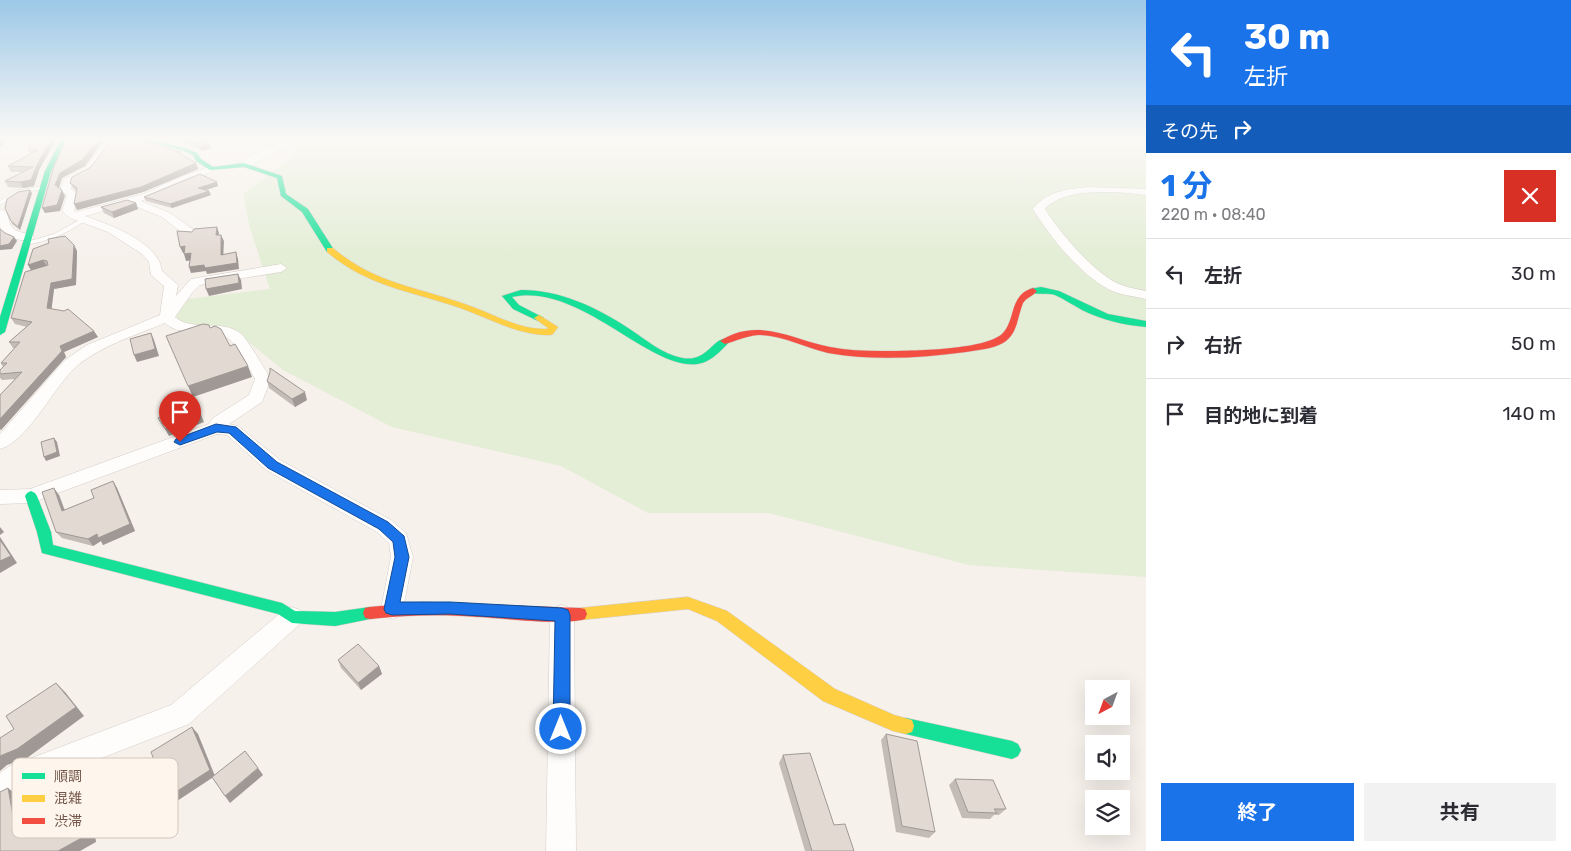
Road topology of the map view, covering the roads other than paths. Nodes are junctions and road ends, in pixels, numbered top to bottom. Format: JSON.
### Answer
{"nodes":[{"id":1,"x":46,"y":178,"type":"edge"},
{"id":2,"x":72,"y":178,"type":"edge"},
{"id":3,"x":189,"y":178,"type":"edge"},
{"id":4,"x":280,"y":178,"type":"edge"},
{"id":5,"x":172,"y":184,"type":"junction"},
{"id":6,"x":42,"y":188,"type":"junction"},
{"id":7,"x":187,"y":188,"type":"edge"},
{"id":8,"x":1146,"y":192,"type":"edge"},
{"id":9,"x":129,"y":200,"type":"junction"},
{"id":10,"x":0,"y":203,"type":"edge"},
{"id":11,"x":0,"y":212,"type":"edge"},
{"id":12,"x":78,"y":218,"type":"junction"},
{"id":13,"x":12,"y":234,"type":"junction"},
{"id":14,"x":190,"y":234,"type":"edge"},
{"id":15,"x":0,"y":239,"type":"edge"},
{"id":16,"x":27,"y":240,"type":"junction"},
{"id":17,"x":281,"y":268,"type":"dead end"},
{"id":18,"x":1146,"y":295,"type":"edge"},
{"id":19,"x":167,"y":317,"type":"junction"},
{"id":20,"x":1146,"y":324,"type":"edge"},
{"id":21,"x":0,"y":332,"type":"edge"},
{"id":22,"x":216,"y":428,"type":"junction"},
{"id":23,"x":0,"y":443,"type":"edge"},
{"id":24,"x":31,"y":496,"type":"junction"},
{"id":25,"x":0,"y":497,"type":"edge"},
{"id":26,"x":392,"y":609,"type":"junction"},
{"id":27,"x":562,"y":615,"type":"junction"},
{"id":28,"x":292,"y":617,"type":"junction"},
{"id":29,"x":1012,"y":750,"type":"dead end"},
{"id":30,"x":68,"y":758,"type":"edge"},
{"id":31,"x":12,"y":781,"type":"edge"},
{"id":32,"x":0,"y":790,"type":"edge"},
{"id":33,"x":561,"y":851,"type":"edge"}],
"edges":[{"from":1,"to":6,"type":"street"},
{"from":2,"to":12,"type":"street"},
{"from":3,"to":5,"type":"street"},
{"from":4,"to":20,"type":"street"},
{"from":5,"to":7,"type":"street"},
{"from":5,"to":9,"type":"street"},
{"from":6,"to":10,"type":"lane"},
{"from":6,"to":16,"type":"street"},
{"from":8,"to":18,"type":"street"},
{"from":9,"to":12,"type":"street"},
{"from":9,"to":14,"type":"street"},
{"from":11,"to":13,"type":"street"},
{"from":12,"to":16,"type":"lane"},
{"from":12,"to":19,"type":"street"},
{"from":13,"to":15,"type":"street"},
{"from":13,"to":16,"type":"street"},
{"from":16,"to":21,"type":"street"},
{"from":17,"to":19,"type":"street"},
{"from":19,"to":22,"type":"street"},
{"from":19,"to":23,"type":"street"},
{"from":22,"to":24,"type":"street"},
{"from":22,"to":26,"type":"street"},
{"from":24,"to":25,"type":"street"},
{"from":24,"to":28,"type":"street"},
{"from":26,"to":27,"type":"street"},
{"from":26,"to":28,"type":"street"},
{"from":27,"to":29,"type":"street"},
{"from":27,"to":33,"type":"street"},
{"from":28,"to":30,"type":"street"},
{"from":31,"to":32,"type":"street"}]}
